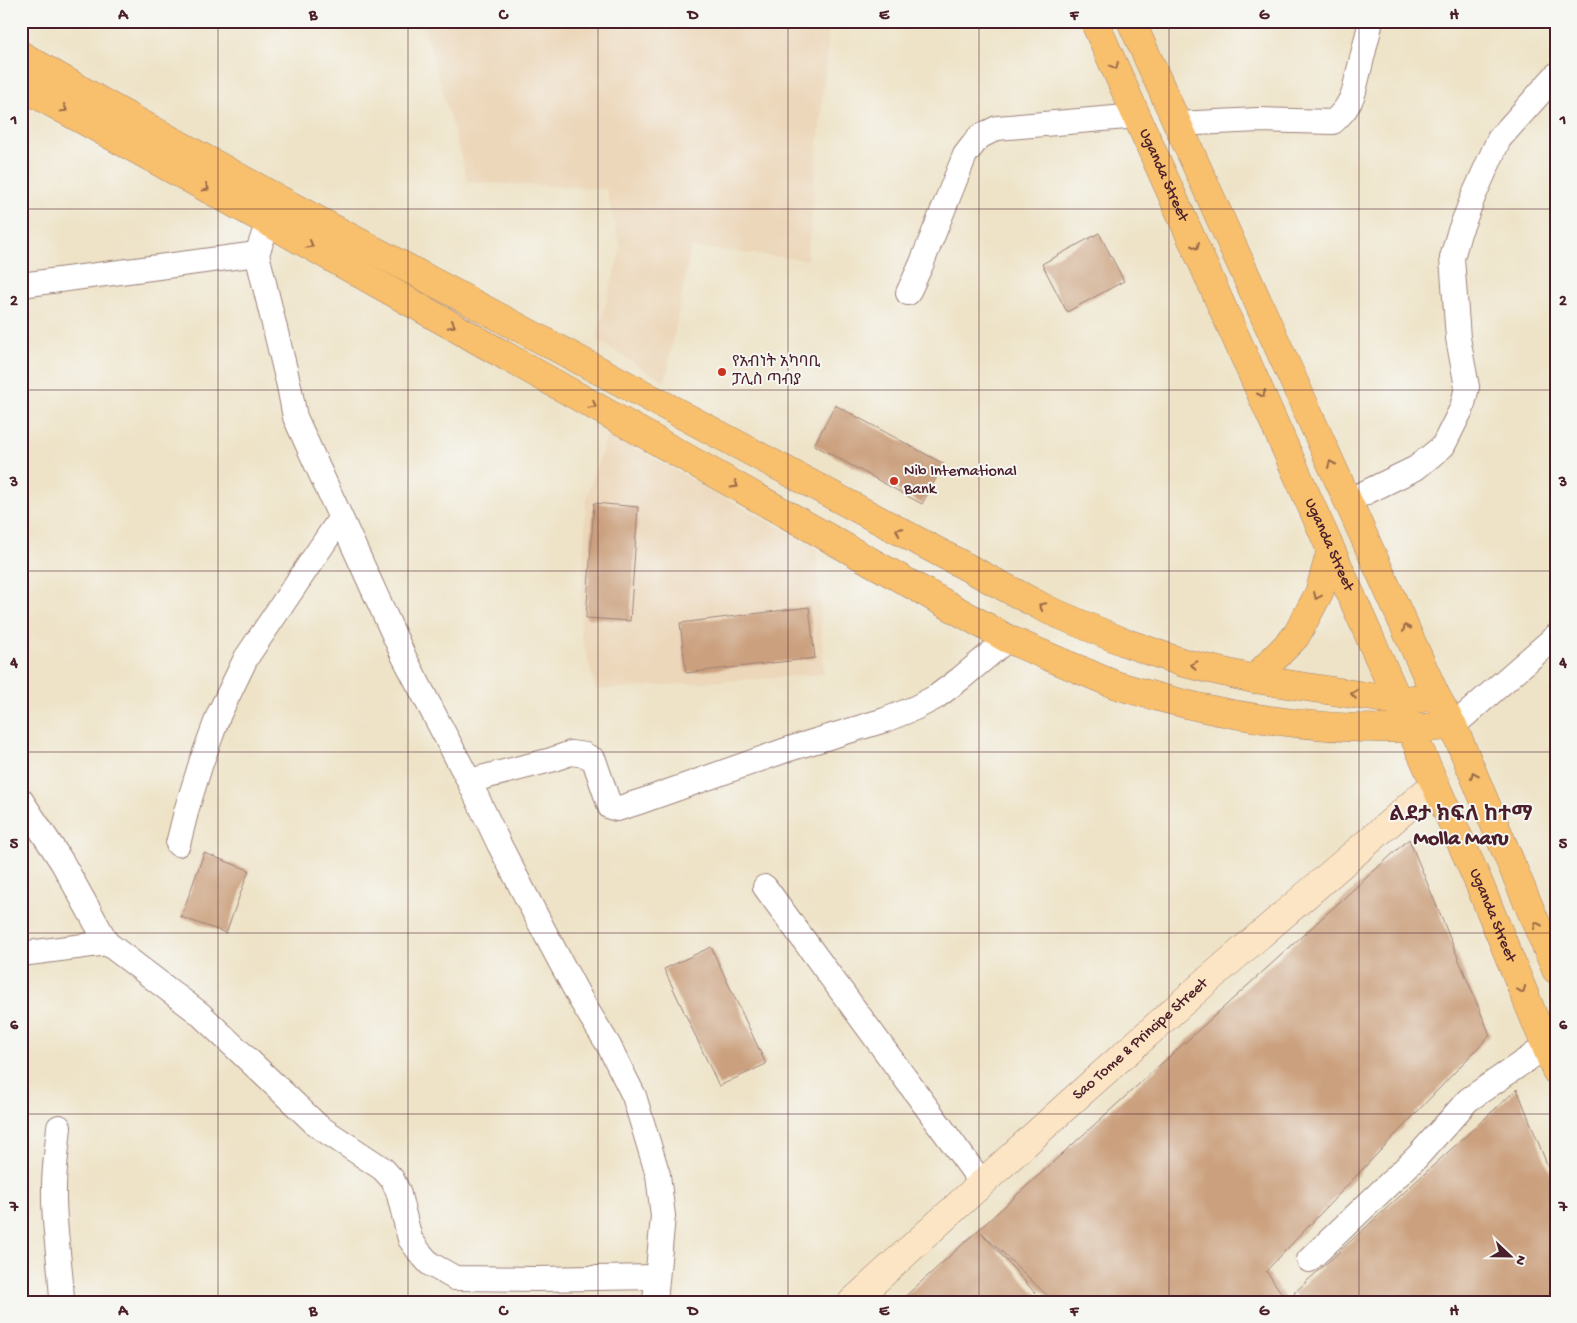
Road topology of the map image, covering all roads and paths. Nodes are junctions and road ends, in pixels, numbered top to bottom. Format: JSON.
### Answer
{"nodes":[{"id":1,"x":1094,"y":21,"type":"edge"},
{"id":2,"x":1131,"y":21,"type":"edge"},
{"id":3,"x":1371,"y":21,"type":"edge"},
{"id":4,"x":21,"y":55,"type":"edge"},
{"id":5,"x":1556,"y":75,"type":"edge"},
{"id":6,"x":21,"y":86,"type":"edge"},
{"id":7,"x":1138,"y":116,"type":"junction"},
{"id":8,"x":1177,"y":124,"type":"junction"},
{"id":9,"x":268,"y":222,"type":"junction"},
{"id":10,"x":257,"y":254,"type":"junction"},
{"id":11,"x":21,"y":285,"type":"edge"},
{"id":12,"x":908,"y":293,"type":"dead end"},
{"id":13,"x":1348,"y":501,"type":"junction"},
{"id":14,"x":340,"y":519,"type":"junction"},
{"id":15,"x":1331,"y":550,"type":"junction"},
{"id":16,"x":1556,"y":636,"type":"edge"},
{"id":17,"x":1008,"y":639,"type":"junction"},
{"id":18,"x":1254,"y":679,"type":"junction"},
{"id":19,"x":1436,"y":696,"type":"junction"},
{"id":20,"x":1398,"y":701,"type":"junction"},
{"id":21,"x":1454,"y":726,"type":"junction"},
{"id":22,"x":1410,"y":730,"type":"junction"},
{"id":23,"x":469,"y":781,"type":"junction"},
{"id":24,"x":1435,"y":784,"type":"junction"},
{"id":25,"x":21,"y":800,"type":"edge"},
{"id":26,"x":178,"y":844,"type":"dead end"},
{"id":27,"x":765,"y":887,"type":"dead end"},
{"id":28,"x":107,"y":943,"type":"junction"},
{"id":29,"x":21,"y":954,"type":"edge"},
{"id":30,"x":1556,"y":970,"type":"edge"},
{"id":31,"x":1550,"y":1059,"type":"edge"},
{"id":32,"x":59,"y":1127,"type":"dead end"},
{"id":33,"x":982,"y":1183,"type":"junction"},
{"id":34,"x":1309,"y":1260,"type":"dead end"},
{"id":35,"x":657,"y":1277,"type":"junction"},
{"id":36,"x":62,"y":1302,"type":"edge"},
{"id":37,"x":655,"y":1302,"type":"edge"},
{"id":38,"x":852,"y":1302,"type":"edge"}],
"edges":[{"from":1,"to":7,"type":"main road","name":"Uganda Street","one_way":true},
{"from":2,"to":8,"type":"main road","name":"Uganda Street"},
{"from":3,"to":8,"type":"street"},
{"from":18,"to":4,"type":"main road","one_way":true},
{"from":5,"to":13,"type":"street"},
{"from":6,"to":9,"type":"main road","one_way":true},
{"from":7,"to":12,"type":"street"},
{"from":7,"to":15,"type":"main road","name":"Uganda Street","one_way":true},
{"from":13,"to":8,"type":"main road","name":"Uganda Street","one_way":true},
{"from":9,"to":10,"type":"street"},
{"from":9,"to":17,"type":"main road","one_way":true},
{"from":10,"to":11,"type":"street"},
{"from":10,"to":14,"type":"street"},
{"from":19,"to":13,"type":"main road","name":"Uganda Street","one_way":true},
{"from":14,"to":23,"type":"street"},
{"from":14,"to":26,"type":"street"},
{"from":15,"to":18,"type":"main road","one_way":true},
{"from":15,"to":20,"type":"main road","name":"Uganda Street"},
{"from":16,"to":21,"type":"street"},
{"from":17,"to":22,"type":"main road"},
{"from":17,"to":23,"type":"street"},
{"from":20,"to":18,"type":"main road","one_way":true},
{"from":19,"to":20,"type":"main road"},
{"from":19,"to":21,"type":"main road","name":"Uganda Street"},
{"from":20,"to":22,"type":"main road","name":"Uganda Street"},
{"from":21,"to":22,"type":"main road"},
{"from":30,"to":21,"type":"main road","name":"Uganda Street","one_way":true},
{"from":22,"to":24,"type":"main road","name":"Uganda Street"},
{"from":23,"to":35,"type":"street"},
{"from":24,"to":31,"type":"main road","name":"Uganda Street","one_way":true},
{"from":24,"to":33,"type":"main road","name":"Sao Tome & Principe Street"},
{"from":25,"to":28,"type":"street"},
{"from":27,"to":33,"type":"street"},
{"from":28,"to":29,"type":"street"},
{"from":28,"to":35,"type":"street"},
{"from":31,"to":34,"type":"street"},
{"from":32,"to":36,"type":"street"},
{"from":33,"to":38,"type":"main road","name":"Sao Tome & Principe Street"},
{"from":35,"to":37,"type":"street"}]}
